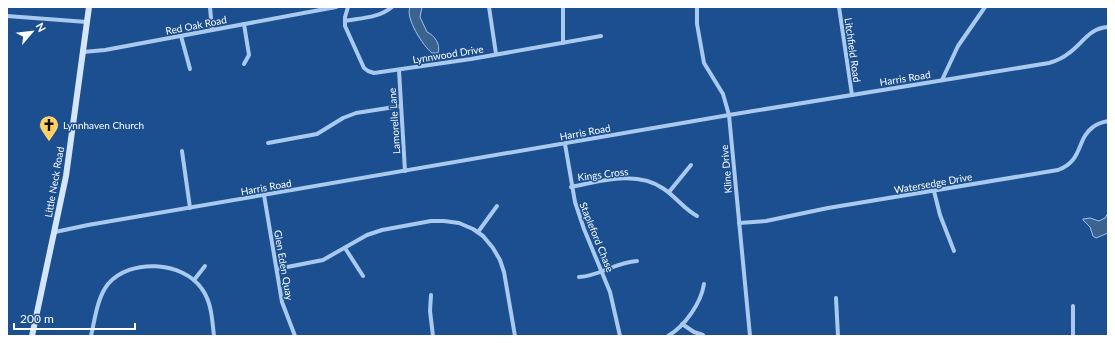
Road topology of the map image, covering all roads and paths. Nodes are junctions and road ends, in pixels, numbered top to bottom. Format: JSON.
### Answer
{"nodes":[{"id":1,"x":89,"y":7,"type":"edge"},
{"id":2,"x":210,"y":7,"type":"edge"},
{"id":3,"x":336,"y":7,"type":"edge"},
{"id":4,"x":348,"y":7,"type":"edge"},
{"id":5,"x":392,"y":7,"type":"edge"},
{"id":6,"x":489,"y":7,"type":"edge"},
{"id":7,"x":563,"y":7,"type":"edge"},
{"id":8,"x":697,"y":7,"type":"edge"},
{"id":9,"x":839,"y":7,"type":"edge"},
{"id":10,"x":984,"y":7,"type":"edge"},
{"id":11,"x":7,"y":16,"type":"edge"},
{"id":12,"x":345,"y":21,"type":"junction"},
{"id":13,"x":87,"y":22,"type":"junction"},
{"id":14,"x":244,"y":24,"type":"junction"},
{"id":15,"x":1108,"y":27,"type":"edge"},
{"id":16,"x":212,"y":30,"type":"junction"},
{"id":17,"x":181,"y":36,"type":"junction"},
{"id":18,"x":601,"y":36,"type":"dead end"},
{"id":19,"x":562,"y":43,"type":"junction"},
{"id":20,"x":83,"y":52,"type":"junction"},
{"id":21,"x":496,"y":54,"type":"junction"},
{"id":22,"x":244,"y":64,"type":"dead end"},
{"id":23,"x":190,"y":69,"type":"dead end"},
{"id":24,"x":399,"y":70,"type":"junction"},
{"id":25,"x":942,"y":80,"type":"junction"},
{"id":26,"x":852,"y":95,"type":"junction"},
{"id":27,"x":401,"y":106,"type":"junction"},
{"id":28,"x":729,"y":115,"type":"junction"},
{"id":29,"x":1108,"y":121,"type":"edge"},
{"id":30,"x":268,"y":143,"type":"dead end"},
{"id":31,"x":565,"y":144,"type":"junction"},
{"id":32,"x":182,"y":151,"type":"dead end"},
{"id":33,"x":691,"y":165,"type":"dead end"},
{"id":34,"x":405,"y":171,"type":"junction"},
{"id":35,"x":571,"y":187,"type":"junction"},
{"id":36,"x":934,"y":191,"type":"junction"},
{"id":37,"x":669,"y":192,"type":"junction"},
{"id":38,"x":264,"y":195,"type":"junction"},
{"id":39,"x":497,"y":206,"type":"dead end"},
{"id":40,"x":190,"y":208,"type":"junction"},
{"id":41,"x":697,"y":216,"type":"dead end"},
{"id":42,"x":739,"y":223,"type":"junction"},
{"id":43,"x":55,"y":232,"type":"junction"},
{"id":44,"x":478,"y":232,"type":"junction"},
{"id":45,"x":346,"y":248,"type":"junction"},
{"id":46,"x":954,"y":251,"type":"dead end"},
{"id":47,"x":637,"y":261,"type":"dead end"},
{"id":48,"x":205,"y":266,"type":"dead end"},
{"id":49,"x":277,"y":269,"type":"junction"},
{"id":50,"x":602,"y":272,"type":"junction"},
{"id":51,"x":364,"y":276,"type":"dead end"},
{"id":52,"x":580,"y":276,"type":"dead end"},
{"id":53,"x":194,"y":280,"type":"junction"},
{"id":54,"x":704,"y":284,"type":"dead end"},
{"id":55,"x":431,"y":296,"type":"dead end"},
{"id":56,"x":836,"y":298,"type":"dead end"},
{"id":57,"x":1072,"y":306,"type":"dead end"},
{"id":58,"x":682,"y":324,"type":"junction"},
{"id":59,"x":703,"y":335,"type":"edge"},
{"id":60,"x":32,"y":336,"type":"edge"},
{"id":61,"x":91,"y":336,"type":"edge"},
{"id":62,"x":214,"y":336,"type":"edge"},
{"id":63,"x":295,"y":336,"type":"edge"},
{"id":64,"x":433,"y":336,"type":"edge"},
{"id":65,"x":515,"y":336,"type":"edge"},
{"id":66,"x":620,"y":336,"type":"edge"},
{"id":67,"x":668,"y":336,"type":"edge"},
{"id":68,"x":750,"y":336,"type":"edge"},
{"id":69,"x":838,"y":336,"type":"edge"},
{"id":70,"x":1073,"y":336,"type":"edge"}],
"edges":[{"from":1,"to":13,"type":"street","name":"Little Neck Road"},
{"from":2,"to":16,"type":"street"},
{"from":3,"to":14,"type":"street","name":"Red Oak Road"},
{"from":4,"to":12,"type":"street"},
{"from":5,"to":12,"type":"street"},
{"from":6,"to":21,"type":"street"},
{"from":7,"to":19,"type":"street"},
{"from":8,"to":28,"type":"street","name":"Kline Drive"},
{"from":9,"to":26,"type":"street","name":"Litchfield Road"},
{"from":10,"to":25,"type":"street"},
{"from":11,"to":13,"type":"street"},
{"from":12,"to":24,"type":"street","name":"Lynnwood Drive"},
{"from":13,"to":20,"type":"street","name":"Little Neck Road"},
{"from":14,"to":16,"type":"street","name":"Red Oak Road"},
{"from":14,"to":22,"type":"street"},
{"from":15,"to":25,"type":"street","name":"Harris Road"},
{"from":16,"to":17,"type":"street","name":"Red Oak Road"},
{"from":17,"to":20,"type":"street","name":"Red Oak Road"},
{"from":17,"to":23,"type":"street"},
{"from":18,"to":19,"type":"street","name":"Lynnwood Drive"},
{"from":19,"to":21,"type":"street","name":"Lynnwood Drive"},
{"from":20,"to":43,"type":"street","name":"Little Neck Road"},
{"from":21,"to":24,"type":"street","name":"Lynnwood Drive"},
{"from":24,"to":27,"type":"street","name":"Lamorelle Lane"},
{"from":25,"to":26,"type":"street","name":"Harris Road"},
{"from":26,"to":28,"type":"street","name":"Harris Road"},
{"from":27,"to":30,"type":"street"},
{"from":27,"to":34,"type":"street","name":"Lamorelle Lane"},
{"from":28,"to":31,"type":"street","name":"Harris Road"},
{"from":28,"to":42,"type":"street","name":"Kline Drive"},
{"from":29,"to":36,"type":"street","name":"Watersedge Drive"},
{"from":31,"to":34,"type":"street","name":"Harris Road"},
{"from":31,"to":35,"type":"street","name":"Stapleford Chase"},
{"from":32,"to":40,"type":"street"},
{"from":33,"to":37,"type":"street"},
{"from":34,"to":38,"type":"street","name":"Harris Road"},
{"from":35,"to":37,"type":"street","name":"Kings Cross"},
{"from":35,"to":50,"type":"street","name":"Stapleford Chase"},
{"from":36,"to":42,"type":"street","name":"Watersedge Drive"},
{"from":36,"to":46,"type":"street"},
{"from":37,"to":41,"type":"street","name":"Kings Cross"},
{"from":38,"to":40,"type":"street","name":"Harris Road"},
{"from":38,"to":49,"type":"street","name":"Glen Eden Quay"},
{"from":39,"to":44,"type":"street"},
{"from":40,"to":43,"type":"street","name":"Harris Road"},
{"from":42,"to":68,"type":"street","name":"Kline Drive"},
{"from":43,"to":60,"type":"street","name":"Little Neck Road"},
{"from":44,"to":45,"type":"street"},
{"from":44,"to":65,"type":"street"},
{"from":45,"to":49,"type":"street"},
{"from":45,"to":51,"type":"street"},
{"from":47,"to":50,"type":"street"},
{"from":48,"to":53,"type":"street"},
{"from":49,"to":63,"type":"street","name":"Glen Eden Quay"},
{"from":50,"to":52,"type":"street"},
{"from":50,"to":66,"type":"street","name":"Stapleford Chase"},
{"from":53,"to":61,"type":"street"},
{"from":53,"to":62,"type":"street"},
{"from":54,"to":58,"type":"street"},
{"from":55,"to":64,"type":"street"},
{"from":56,"to":69,"type":"street"},
{"from":57,"to":70,"type":"street"},
{"from":58,"to":59,"type":"street"},
{"from":58,"to":67,"type":"street"}]}
